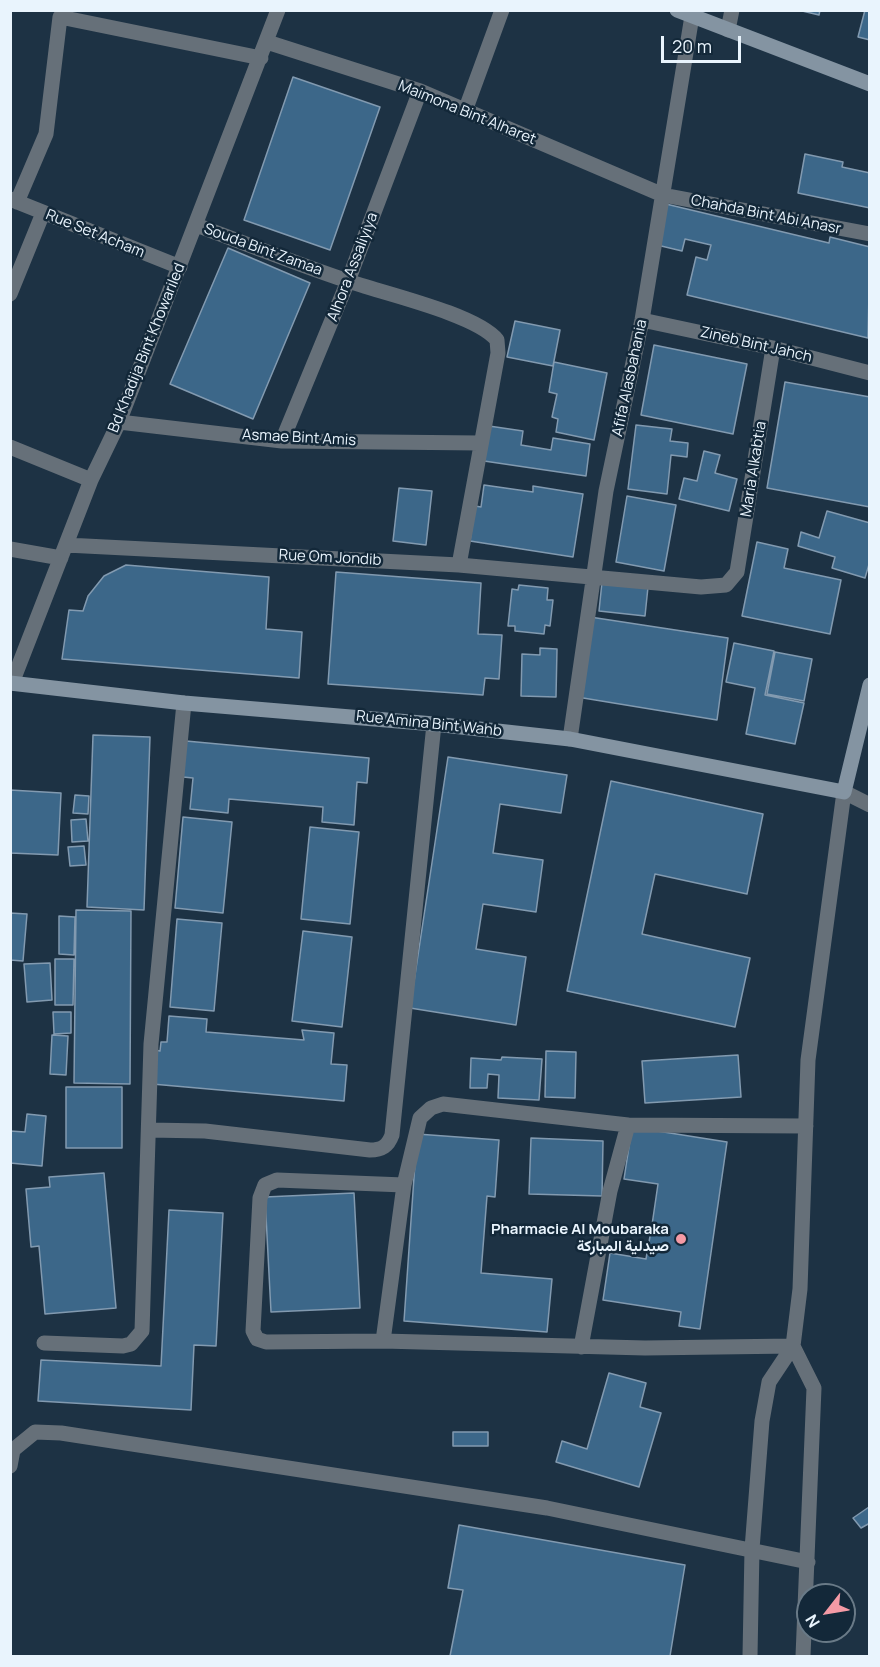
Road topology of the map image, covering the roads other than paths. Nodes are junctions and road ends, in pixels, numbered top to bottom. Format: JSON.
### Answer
{"nodes":[{"id":1,"x":278,"y":10,"type":"edge"},
{"id":2,"x":502,"y":10,"type":"edge"},
{"id":3,"x":677,"y":10,"type":"edge"},
{"id":4,"x":732,"y":10,"type":"edge"},
{"id":5,"x":60,"y":14,"type":"edge"},
{"id":6,"x":692,"y":16,"type":"junction"},
{"id":7,"x":728,"y":30,"type":"junction"},
{"id":8,"x":267,"y":42,"type":"junction"},
{"id":9,"x":261,"y":58,"type":"junction"},
{"id":10,"x":870,"y":84,"type":"edge"},
{"id":11,"x":420,"y":91,"type":"junction"},
{"id":12,"x":465,"y":111,"type":"junction"},
{"id":13,"x":663,"y":195,"type":"junction"},
{"id":14,"x":14,"y":201,"type":"edge"},
{"id":15,"x":43,"y":213,"type":"junction"},
{"id":16,"x":196,"y":225,"type":"junction"},
{"id":17,"x":870,"y":234,"type":"edge"},
{"id":18,"x":180,"y":267,"type":"junction"},
{"id":19,"x":348,"y":282,"type":"junction"},
{"id":20,"x":10,"y":294,"type":"edge"},
{"id":21,"x":642,"y":320,"type":"junction"},
{"id":22,"x":773,"y":348,"type":"junction"},
{"id":23,"x":870,"y":373,"type":"edge"},
{"id":24,"x":119,"y":422,"type":"junction"},
{"id":25,"x":282,"y":441,"type":"junction"},
{"id":26,"x":480,"y":443,"type":"junction"},
{"id":27,"x":10,"y":447,"type":"edge"},
{"id":28,"x":91,"y":480,"type":"junction"},
{"id":29,"x":10,"y":549,"type":"edge"},
{"id":30,"x":63,"y":551,"type":"junction"},
{"id":31,"x":459,"y":565,"type":"junction"},
{"id":32,"x":594,"y":576,"type":"junction"},
{"id":33,"x":726,"y":585,"type":"joint"},
{"id":34,"x":11,"y":683,"type":"edge"},
{"id":35,"x":870,"y":685,"type":"edge"},
{"id":36,"x":184,"y":703,"type":"junction"},
{"id":37,"x":434,"y":724,"type":"junction"},
{"id":38,"x":570,"y":739,"type":"junction"},
{"id":39,"x":844,"y":792,"type":"junction"},
{"id":40,"x":870,"y":805,"type":"edge"},
{"id":41,"x":628,"y":1125,"type":"junction"},
{"id":42,"x":806,"y":1126,"type":"junction"},
{"id":43,"x":149,"y":1130,"type":"junction"},
{"id":44,"x":404,"y":1185,"type":"junction"},
{"id":45,"x":383,"y":1341,"type":"junction"},
{"id":46,"x":45,"y":1344,"type":"dead end"},
{"id":47,"x":793,"y":1346,"type":"junction"},
{"id":48,"x":581,"y":1347,"type":"junction"},
{"id":49,"x":10,"y":1466,"type":"edge"},
{"id":50,"x":752,"y":1549,"type":"junction"},
{"id":51,"x":808,"y":1562,"type":"junction"},
{"id":52,"x":750,"y":1656,"type":"edge"},
{"id":53,"x":803,"y":1656,"type":"edge"}],
"edges":[{"from":1,"to":8,"type":"street","name":"Bd Khadija Bint Khowariled"},
{"from":2,"to":12,"type":"street"},
{"from":3,"to":6,"type":"main road"},
{"from":4,"to":7,"type":"street"},
{"from":5,"to":9,"type":"street"},
{"from":5,"to":14,"type":"street"},
{"from":6,"to":7,"type":"main road"},
{"from":6,"to":13,"type":"street","name":"Afifa Alasbahania"},
{"from":7,"to":10,"type":"main road"},
{"from":8,"to":9,"type":"street","name":"Bd Khadija Bint Khowariled"},
{"from":8,"to":11,"type":"street","name":"Maimona Bint Alharet"},
{"from":9,"to":16,"type":"street","name":"Bd Khadija Bint Khowariled"},
{"from":11,"to":12,"type":"street","name":"Maimona Bint Alharet"},
{"from":11,"to":19,"type":"street","name":"Alhora Assaliyiya"},
{"from":12,"to":13,"type":"street","name":"Maimona Bint Alharet"},
{"from":13,"to":17,"type":"street","name":"Chahda Bint Abi Anasr"},
{"from":13,"to":21,"type":"street","name":"Afifa Alasbahania"},
{"from":14,"to":15,"type":"street","name":"Rue Set Acham"},
{"from":15,"to":18,"type":"street","name":"Rue Set Acham"},
{"from":15,"to":20,"type":"street"},
{"from":16,"to":18,"type":"street","name":"Bd Khadija Bint Khowariled"},
{"from":16,"to":19,"type":"street","name":"Souda Bint Zamaa"},
{"from":18,"to":24,"type":"street","name":"Bd Khadija Bint Khowariled"},
{"from":19,"to":25,"type":"street","name":"Alhora Assaliyiya"},
{"from":19,"to":26,"type":"street","name":"Souda Bint Zamaa"},
{"from":21,"to":22,"type":"street","name":"Zineb Bint Jahch"},
{"from":21,"to":32,"type":"street","name":"Afifa Alasbahania"},
{"from":22,"to":23,"type":"street","name":"Zineb Bint Jahch"},
{"from":22,"to":33,"type":"street","name":"Maria Alkabtia"},
{"from":24,"to":25,"type":"street","name":"Asmae Bint Amis"},
{"from":24,"to":28,"type":"street","name":"Bd Khadija Bint Khowariled"},
{"from":25,"to":26,"type":"street","name":"Asmae Bint Amis"},
{"from":26,"to":31,"type":"street"},
{"from":27,"to":28,"type":"street"},
{"from":28,"to":30,"type":"street","name":"Bd Khadija Bint Khowariled"},
{"from":29,"to":30,"type":"street","name":"Rue Om Jondib"},
{"from":30,"to":31,"type":"street","name":"Rue Om Jondib"},
{"from":30,"to":34,"type":"street","name":"Bd Khadija Bint Khowariled"},
{"from":31,"to":32,"type":"street","name":"Rue Om Jondib"},
{"from":32,"to":33,"type":"street","name":"Rue Om Jondib"},
{"from":32,"to":38,"type":"street","name":"Afifa Alasbahania"},
{"from":34,"to":36,"type":"main road","name":"Rue Amina Bint Wahb"},
{"from":35,"to":39,"type":"main road"},
{"from":36,"to":37,"type":"main road","name":"Rue Amina Bint Wahb"},
{"from":36,"to":43,"type":"street"},
{"from":37,"to":38,"type":"main road","name":"Rue Amina Bint Wahb"},
{"from":37,"to":43,"type":"street"},
{"from":38,"to":39,"type":"main road","name":"Rue Amina Bint Wahb"},
{"from":39,"to":40,"type":"street"},
{"from":39,"to":42,"type":"street"},
{"from":41,"to":42,"type":"street"},
{"from":41,"to":44,"type":"street"},
{"from":41,"to":48,"type":"street"},
{"from":42,"to":47,"type":"street"},
{"from":43,"to":46,"type":"street"},
{"from":44,"to":45,"type":"street"},
{"from":44,"to":45,"type":"street"},
{"from":45,"to":48,"type":"street"},
{"from":47,"to":48,"type":"street"},
{"from":47,"to":50,"type":"street"},
{"from":47,"to":51,"type":"street"},
{"from":49,"to":50,"type":"street"},
{"from":50,"to":51,"type":"street"},
{"from":50,"to":52,"type":"street"},
{"from":51,"to":53,"type":"street"}]}
